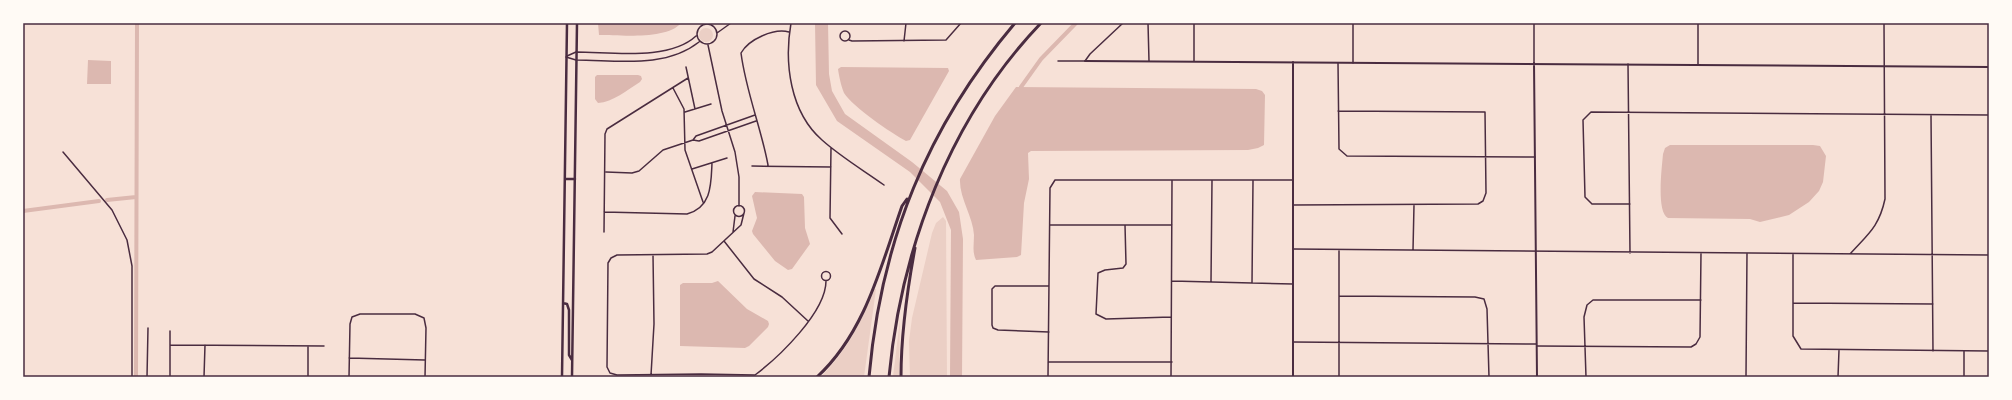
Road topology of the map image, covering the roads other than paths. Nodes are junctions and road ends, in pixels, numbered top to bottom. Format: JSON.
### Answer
{"nodes":[{"id":1,"x":567,"y":23,"type":"edge"},
{"id":2,"x":577,"y":23,"type":"edge"},
{"id":3,"x":716,"y":23,"type":"edge"},
{"id":4,"x":731,"y":23,"type":"edge"},
{"id":5,"x":790,"y":23,"type":"edge"},
{"id":6,"x":906,"y":23,"type":"edge"},
{"id":7,"x":961,"y":23,"type":"edge"},
{"id":8,"x":1015,"y":23,"type":"edge"},
{"id":9,"x":1041,"y":23,"type":"edge"},
{"id":10,"x":1123,"y":23,"type":"edge"},
{"id":11,"x":1148,"y":23,"type":"edge"},
{"id":12,"x":1194,"y":23,"type":"edge"},
{"id":13,"x":1353,"y":23,"type":"edge"},
{"id":14,"x":1534,"y":23,"type":"edge"},
{"id":15,"x":1698,"y":23,"type":"edge"},
{"id":16,"x":1884,"y":23,"type":"edge"},
{"id":17,"x":704,"y":24,"type":"edge"},
{"id":18,"x":712,"y":26,"type":"junction"},
{"id":19,"x":789,"y":32,"type":"junction"},
{"id":20,"x":717,"y":33,"type":"junction"},
{"id":21,"x":696,"y":36,"type":"junction"},
{"id":22,"x":849,"y":40,"type":"junction"},
{"id":23,"x":904,"y":41,"type":"junction"},
{"id":24,"x":699,"y":42,"type":"junction"},
{"id":25,"x":708,"y":44,"type":"junction"},
{"id":26,"x":576,"y":52,"type":"junction"},
{"id":27,"x":566,"y":57,"type":"junction"},
{"id":28,"x":576,"y":60,"type":"junction"},
{"id":29,"x":1058,"y":61,"type":"dead end"},
{"id":30,"x":1085,"y":61,"type":"junction"},
{"id":31,"x":1149,"y":61,"type":"junction"},
{"id":32,"x":1194,"y":61,"type":"junction"},
{"id":33,"x":1292,"y":62,"type":"junction"},
{"id":34,"x":1338,"y":63,"type":"junction"},
{"id":35,"x":1353,"y":63,"type":"junction"},
{"id":36,"x":1534,"y":64,"type":"junction"},
{"id":37,"x":1628,"y":64,"type":"junction"},
{"id":38,"x":1698,"y":64,"type":"junction"},
{"id":39,"x":1884,"y":66,"type":"junction"},
{"id":40,"x":686,"y":67,"type":"dead end"},
{"id":41,"x":1989,"y":67,"type":"edge"},
{"id":42,"x":688,"y":78,"type":"junction"},
{"id":43,"x":672,"y":88,"type":"junction"},
{"id":44,"x":711,"y":104,"type":"dead end"},
{"id":45,"x":694,"y":109,"type":"junction"},
{"id":46,"x":1338,"y":111,"type":"junction"},
{"id":47,"x":684,"y":112,"type":"junction"},
{"id":48,"x":1629,"y":112,"type":"junction"},
{"id":49,"x":1885,"y":114,"type":"junction"},
{"id":50,"x":1931,"y":114,"type":"junction"},
{"id":51,"x":755,"y":115,"type":"junction"},
{"id":52,"x":1989,"y":115,"type":"edge"},
{"id":53,"x":756,"y":121,"type":"junction"},
{"id":54,"x":726,"y":125,"type":"junction"},
{"id":55,"x":728,"y":130,"type":"junction"},
{"id":56,"x":693,"y":140,"type":"junction"},
{"id":57,"x":685,"y":143,"type":"junction"},
{"id":58,"x":831,"y":148,"type":"junction"},
{"id":59,"x":63,"y":152,"type":"dead end"},
{"id":60,"x":1485,"y":157,"type":"junction"},
{"id":61,"x":1535,"y":157,"type":"junction"},
{"id":62,"x":727,"y":158,"type":"dead end"},
{"id":63,"x":712,"y":163,"type":"junction"},
{"id":64,"x":768,"y":165,"type":"junction"},
{"id":65,"x":752,"y":166,"type":"dead end"},
{"id":66,"x":831,"y":167,"type":"junction"},
{"id":67,"x":692,"y":169,"type":"junction"},
{"id":68,"x":605,"y":172,"type":"junction"},
{"id":69,"x":565,"y":179,"type":"junction"},
{"id":70,"x":575,"y":179,"type":"junction"},
{"id":71,"x":1212,"y":180,"type":"junction"},
{"id":72,"x":1253,"y":180,"type":"junction"},
{"id":73,"x":1293,"y":180,"type":"junction"},
{"id":74,"x":1172,"y":181,"type":"junction"},
{"id":75,"x":884,"y":185,"type":"dead end"},
{"id":76,"x":910,"y":194,"type":"junction"},
{"id":77,"x":703,"y":202,"type":"junction"},
{"id":78,"x":1414,"y":204,"type":"junction"},
{"id":79,"x":1630,"y":204,"type":"junction"},
{"id":80,"x":1293,"y":205,"type":"junction"},
{"id":81,"x":739,"y":206,"type":"junction"},
{"id":82,"x":604,"y":212,"type":"junction"},
{"id":83,"x":744,"y":213,"type":"junction"},
{"id":84,"x":735,"y":215,"type":"junction"},
{"id":85,"x":1050,"y":225,"type":"junction"},
{"id":86,"x":1125,"y":225,"type":"junction"},
{"id":87,"x":1172,"y":225,"type":"junction"},
{"id":88,"x":604,"y":232,"type":"dead end"},
{"id":89,"x":733,"y":232,"type":"junction"},
{"id":90,"x":842,"y":234,"type":"dead end"},
{"id":91,"x":917,"y":235,"type":"junction"},
{"id":92,"x":724,"y":241,"type":"junction"},
{"id":93,"x":1293,"y":250,"type":"junction"},
{"id":94,"x":1339,"y":250,"type":"junction"},
{"id":95,"x":1413,"y":250,"type":"junction"},
{"id":96,"x":1536,"y":252,"type":"junction"},
{"id":97,"x":1630,"y":252,"type":"junction"},
{"id":98,"x":1701,"y":253,"type":"junction"},
{"id":99,"x":1747,"y":253,"type":"junction"},
{"id":100,"x":1793,"y":254,"type":"junction"},
{"id":101,"x":1850,"y":254,"type":"junction"},
{"id":102,"x":653,"y":255,"type":"junction"},
{"id":103,"x":1933,"y":255,"type":"junction"},
{"id":104,"x":1989,"y":255,"type":"edge"},
{"id":105,"x":826,"y":281,"type":"junction"},
{"id":106,"x":1172,"y":281,"type":"junction"},
{"id":107,"x":1211,"y":282,"type":"junction"},
{"id":108,"x":1252,"y":283,"type":"junction"},
{"id":109,"x":1293,"y":284,"type":"junction"},
{"id":110,"x":1049,"y":286,"type":"junction"},
{"id":111,"x":1339,"y":296,"type":"junction"},
{"id":112,"x":1701,"y":300,"type":"junction"},
{"id":113,"x":563,"y":303,"type":"junction"},
{"id":114,"x":1793,"y":303,"type":"junction"},
{"id":115,"x":1933,"y":304,"type":"junction"},
{"id":116,"x":1172,"y":318,"type":"junction"},
{"id":117,"x":808,"y":321,"type":"junction"},
{"id":118,"x":148,"y":328,"type":"dead end"},
{"id":119,"x":170,"y":331,"type":"dead end"},
{"id":120,"x":1048,"y":332,"type":"junction"},
{"id":121,"x":1293,"y":342,"type":"junction"},
{"id":122,"x":1339,"y":343,"type":"junction"},
{"id":123,"x":1489,"y":344,"type":"junction"},
{"id":124,"x":170,"y":345,"type":"junction"},
{"id":125,"x":205,"y":345,"type":"junction"},
{"id":126,"x":1536,"y":345,"type":"junction"},
{"id":127,"x":308,"y":346,"type":"junction"},
{"id":128,"x":324,"y":346,"type":"dead end"},
{"id":129,"x":1585,"y":346,"type":"junction"},
{"id":130,"x":1839,"y":350,"type":"junction"},
{"id":131,"x":1933,"y":351,"type":"junction"},
{"id":132,"x":1964,"y":351,"type":"junction"},
{"id":133,"x":1989,"y":351,"type":"edge"},
{"id":134,"x":349,"y":358,"type":"junction"},
{"id":135,"x":425,"y":360,"type":"junction"},
{"id":136,"x":573,"y":361,"type":"junction"},
{"id":137,"x":1048,"y":362,"type":"junction"},
{"id":138,"x":1172,"y":362,"type":"junction"},
{"id":139,"x":651,"y":375,"type":"junction"},
{"id":140,"x":132,"y":377,"type":"edge"},
{"id":141,"x":147,"y":377,"type":"edge"},
{"id":142,"x":170,"y":377,"type":"edge"},
{"id":143,"x":204,"y":377,"type":"edge"},
{"id":144,"x":308,"y":377,"type":"edge"},
{"id":145,"x":349,"y":377,"type":"edge"},
{"id":146,"x":425,"y":377,"type":"edge"},
{"id":147,"x":562,"y":377,"type":"edge"},
{"id":148,"x":572,"y":377,"type":"edge"},
{"id":149,"x":817,"y":377,"type":"edge"},
{"id":150,"x":869,"y":377,"type":"edge"},
{"id":151,"x":889,"y":377,"type":"edge"},
{"id":152,"x":901,"y":377,"type":"edge"},
{"id":153,"x":1048,"y":377,"type":"edge"},
{"id":154,"x":1172,"y":377,"type":"edge"},
{"id":155,"x":1293,"y":377,"type":"edge"},
{"id":156,"x":1339,"y":377,"type":"edge"},
{"id":157,"x":1489,"y":377,"type":"edge"},
{"id":158,"x":1537,"y":377,"type":"edge"},
{"id":159,"x":1586,"y":377,"type":"edge"},
{"id":160,"x":1746,"y":377,"type":"edge"},
{"id":161,"x":1838,"y":377,"type":"edge"},
{"id":162,"x":1964,"y":377,"type":"edge"}],
"edges":[{"from":1,"to":27,"type":"main road"},
{"from":2,"to":26,"type":"main road"},
{"from":3,"to":18,"type":"street"},
{"from":4,"to":20,"type":"street"},
{"from":5,"to":19,"type":"street"},
{"from":6,"to":23,"type":"street"},
{"from":7,"to":23,"type":"street"},
{"from":8,"to":76,"type":"highway"},
{"from":9,"to":91,"type":"highway"},
{"from":10,"to":30,"type":"street"},
{"from":11,"to":31,"type":"street"},
{"from":12,"to":32,"type":"street"},
{"from":13,"to":35,"type":"street"},
{"from":14,"to":36,"type":"street"},
{"from":15,"to":38,"type":"street"},
{"from":16,"to":39,"type":"street"},
{"from":17,"to":18,"type":"street"},
{"from":17,"to":21,"type":"street"},
{"from":18,"to":20,"type":"street"},
{"from":19,"to":51,"type":"street"},
{"from":19,"to":58,"type":"street"},
{"from":20,"to":25,"type":"street"},
{"from":21,"to":24,"type":"street"},
{"from":21,"to":26,"type":"street"},
{"from":22,"to":22,"type":"street"},
{"from":22,"to":23,"type":"street"},
{"from":24,"to":25,"type":"street"},
{"from":24,"to":28,"type":"street"},
{"from":25,"to":54,"type":"street"},
{"from":26,"to":27,"type":"street"},
{"from":26,"to":28,"type":"main road"},
{"from":27,"to":28,"type":"street"},
{"from":27,"to":69,"type":"main road"},
{"from":28,"to":70,"type":"main road"},
{"from":29,"to":30,"type":"street"},
{"from":30,"to":31,"type":"street"},
{"from":31,"to":32,"type":"street"},
{"from":32,"to":33,"type":"street"},
{"from":33,"to":34,"type":"street"},
{"from":33,"to":73,"type":"street"},
{"from":34,"to":35,"type":"street"},
{"from":34,"to":46,"type":"street"},
{"from":35,"to":36,"type":"street"},
{"from":36,"to":37,"type":"street"},
{"from":36,"to":61,"type":"street"},
{"from":37,"to":38,"type":"street"},
{"from":37,"to":48,"type":"street"},
{"from":38,"to":39,"type":"street"},
{"from":39,"to":41,"type":"street"},
{"from":39,"to":49,"type":"street"},
{"from":40,"to":42,"type":"street"},
{"from":42,"to":43,"type":"street"},
{"from":42,"to":45,"type":"street"},
{"from":43,"to":47,"type":"street"},
{"from":43,"to":68,"type":"street"},
{"from":44,"to":45,"type":"street"},
{"from":45,"to":47,"type":"street"},
{"from":46,"to":60,"type":"street"},
{"from":46,"to":60,"type":"street"},
{"from":47,"to":57,"type":"street"},
{"from":48,"to":49,"type":"street"},
{"from":48,"to":79,"type":"street"},
{"from":48,"to":79,"type":"street"},
{"from":49,"to":50,"type":"street"},
{"from":49,"to":101,"type":"street"},
{"from":50,"to":52,"type":"street"},
{"from":50,"to":103,"type":"street"},
{"from":51,"to":53,"type":"street"},
{"from":51,"to":54,"type":"street"},
{"from":53,"to":55,"type":"street"},
{"from":53,"to":64,"type":"street"},
{"from":54,"to":55,"type":"street"},
{"from":54,"to":56,"type":"street"},
{"from":55,"to":56,"type":"street"},
{"from":55,"to":81,"type":"street"},
{"from":56,"to":57,"type":"street"},
{"from":57,"to":67,"type":"street"},
{"from":57,"to":68,"type":"street"},
{"from":58,"to":66,"type":"street"},
{"from":58,"to":75,"type":"street"},
{"from":59,"to":140,"type":"street"},
{"from":60,"to":61,"type":"street"},
{"from":60,"to":78,"type":"street"},
{"from":61,"to":96,"type":"street"},
{"from":62,"to":63,"type":"street"},
{"from":63,"to":67,"type":"street"},
{"from":63,"to":77,"type":"street"},
{"from":64,"to":65,"type":"street"},
{"from":64,"to":66,"type":"street"},
{"from":66,"to":90,"type":"street"},
{"from":67,"to":77,"type":"street"},
{"from":68,"to":82,"type":"street"},
{"from":69,"to":70,"type":"main road"},
{"from":69,"to":113,"type":"main road"},
{"from":70,"to":136,"type":"main road"},
{"from":71,"to":72,"type":"street"},
{"from":71,"to":74,"type":"street"},
{"from":71,"to":107,"type":"street"},
{"from":72,"to":73,"type":"street"},
{"from":72,"to":108,"type":"street"},
{"from":73,"to":80,"type":"street"},
{"from":74,"to":85,"type":"street"},
{"from":74,"to":87,"type":"street"},
{"from":76,"to":149,"type":"highway"},
{"from":76,"to":150,"type":"highway"},
{"from":77,"to":82,"type":"street"},
{"from":78,"to":80,"type":"street"},
{"from":78,"to":95,"type":"street"},
{"from":79,"to":97,"type":"street"},
{"from":80,"to":93,"type":"street"},
{"from":81,"to":83,"type":"street"},
{"from":81,"to":84,"type":"street"},
{"from":82,"to":88,"type":"street"},
{"from":83,"to":84,"type":"street"},
{"from":83,"to":89,"type":"street"},
{"from":84,"to":89,"type":"street"},
{"from":85,"to":86,"type":"street"},
{"from":85,"to":110,"type":"street"},
{"from":86,"to":87,"type":"street"},
{"from":86,"to":116,"type":"street"},
{"from":87,"to":106,"type":"street"},
{"from":89,"to":92,"type":"street"},
{"from":91,"to":151,"type":"highway"},
{"from":91,"to":152,"type":"highway"},
{"from":92,"to":102,"type":"street"},
{"from":92,"to":117,"type":"street"},
{"from":93,"to":94,"type":"street"},
{"from":93,"to":109,"type":"street"},
{"from":94,"to":95,"type":"street"},
{"from":94,"to":111,"type":"street"},
{"from":95,"to":96,"type":"street"},
{"from":96,"to":97,"type":"street"},
{"from":96,"to":126,"type":"street"},
{"from":97,"to":98,"type":"street"},
{"from":98,"to":99,"type":"street"},
{"from":98,"to":112,"type":"street"},
{"from":99,"to":100,"type":"street"},
{"from":99,"to":160,"type":"street"},
{"from":100,"to":101,"type":"street"},
{"from":100,"to":114,"type":"street"},
{"from":101,"to":103,"type":"street"},
{"from":102,"to":139,"type":"street"},
{"from":102,"to":139,"type":"street"},
{"from":103,"to":104,"type":"street"},
{"from":103,"to":115,"type":"street"},
{"from":105,"to":105,"type":"street"},
{"from":105,"to":117,"type":"street"},
{"from":106,"to":107,"type":"street"},
{"from":106,"to":116,"type":"street"},
{"from":107,"to":108,"type":"street"},
{"from":108,"to":109,"type":"street"},
{"from":109,"to":121,"type":"street"},
{"from":110,"to":120,"type":"street"},
{"from":110,"to":120,"type":"street"},
{"from":111,"to":122,"type":"street"},
{"from":111,"to":123,"type":"street"},
{"from":112,"to":129,"type":"street"},
{"from":112,"to":129,"type":"street"},
{"from":113,"to":136,"type":"main road"},
{"from":113,"to":147,"type":"main road"},
{"from":114,"to":115,"type":"street"},
{"from":114,"to":130,"type":"street"},
{"from":115,"to":131,"type":"street"},
{"from":116,"to":138,"type":"street"},
{"from":117,"to":139,"type":"street"},
{"from":118,"to":141,"type":"street"},
{"from":119,"to":124,"type":"street"},
{"from":120,"to":137,"type":"street"},
{"from":121,"to":122,"type":"street"},
{"from":121,"to":155,"type":"street"},
{"from":122,"to":123,"type":"street"},
{"from":122,"to":156,"type":"street"},
{"from":123,"to":126,"type":"street"},
{"from":123,"to":157,"type":"street"},
{"from":124,"to":125,"type":"street"},
{"from":124,"to":142,"type":"street"},
{"from":125,"to":127,"type":"street"},
{"from":125,"to":143,"type":"street"},
{"from":126,"to":129,"type":"street"},
{"from":126,"to":158,"type":"street"},
{"from":127,"to":128,"type":"street"},
{"from":127,"to":144,"type":"street"},
{"from":129,"to":159,"type":"street"},
{"from":130,"to":131,"type":"street"},
{"from":130,"to":161,"type":"street"},
{"from":131,"to":132,"type":"street"},
{"from":132,"to":133,"type":"street"},
{"from":132,"to":162,"type":"street"},
{"from":134,"to":135,"type":"street"},
{"from":134,"to":135,"type":"street"},
{"from":134,"to":145,"type":"street"},
{"from":135,"to":146,"type":"street"},
{"from":136,"to":148,"type":"main road"},
{"from":137,"to":138,"type":"street"},
{"from":137,"to":153,"type":"street"},
{"from":138,"to":154,"type":"street"}]}
